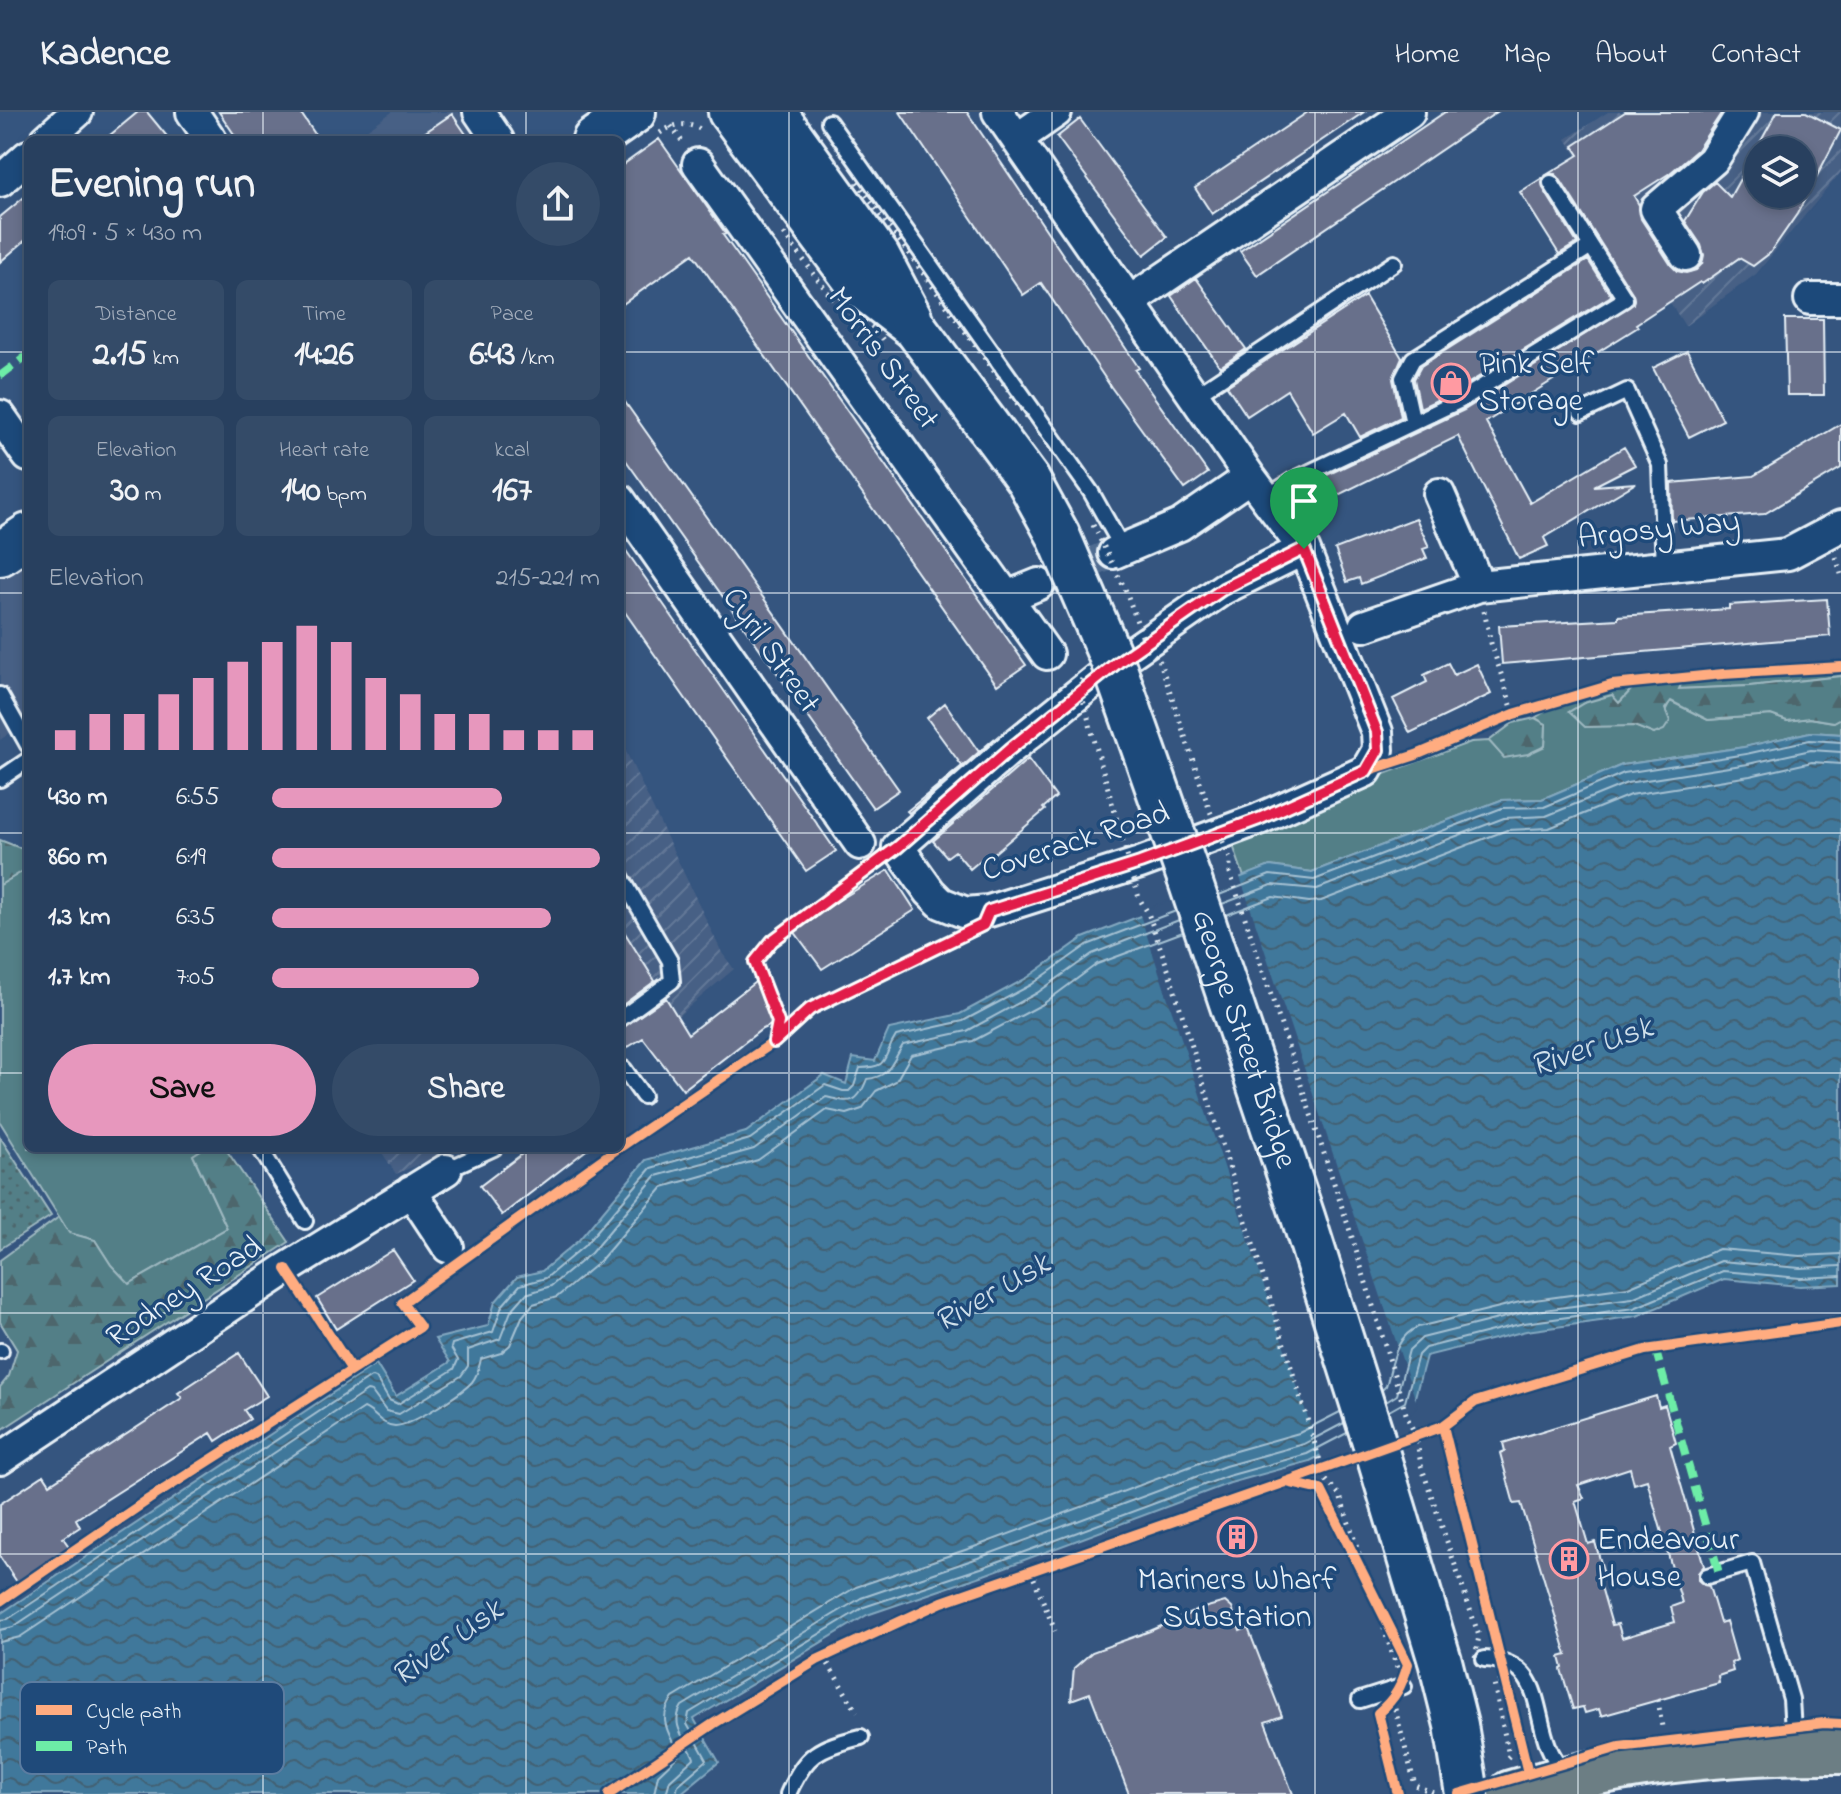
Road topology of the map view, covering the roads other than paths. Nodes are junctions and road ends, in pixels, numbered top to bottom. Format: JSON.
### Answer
{"nodes":[{"id":1,"x":77,"y":112,"type":"edge"},
{"id":2,"x":192,"y":112,"type":"edge"},
{"id":3,"x":479,"y":112,"type":"edge"},
{"id":4,"x":634,"y":112,"type":"edge"},
{"id":5,"x":730,"y":112,"type":"edge"},
{"id":6,"x":774,"y":112,"type":"edge"},
{"id":7,"x":998,"y":112,"type":"edge"},
{"id":8,"x":1056,"y":112,"type":"edge"},
{"id":9,"x":1409,"y":112,"type":"edge"},
{"id":10,"x":1743,"y":112,"type":"edge"},
{"id":11,"x":829,"y":122,"type":"dead end"},
{"id":12,"x":50,"y":136,"type":"edge"},
{"id":13,"x":208,"y":136,"type":"edge"},
{"id":14,"x":495,"y":136,"type":"edge"},
{"id":15,"x":600,"y":136,"type":"edge"},
{"id":16,"x":1017,"y":139,"type":"junction"},
{"id":17,"x":24,"y":160,"type":"edge"},
{"id":18,"x":698,"y":164,"type":"dead end"},
{"id":19,"x":0,"y":181,"type":"edge"},
{"id":20,"x":1551,"y":183,"type":"dead end"},
{"id":21,"x":821,"y":208,"type":"junction"},
{"id":22,"x":1591,"y":246,"type":"junction"},
{"id":23,"x":1686,"y":255,"type":"dead end"},
{"id":24,"x":1394,"y":263,"type":"dead end"},
{"id":25,"x":1810,"y":299,"type":"dead end"},
{"id":26,"x":1841,"y":299,"type":"edge"},
{"id":27,"x":1129,"y":302,"type":"junction"},
{"id":28,"x":1194,"y":396,"type":"junction"},
{"id":29,"x":1581,"y":413,"type":"dead end"},
{"id":30,"x":0,"y":416,"type":"edge"},
{"id":31,"x":1413,"y":423,"type":"junction"},
{"id":32,"x":24,"y":450,"type":"edge"},
{"id":33,"x":1258,"y":488,"type":"junction"},
{"id":34,"x":1439,"y":494,"type":"dead end"},
{"id":35,"x":624,"y":506,"type":"edge"},
{"id":36,"x":1841,"y":526,"type":"edge"},
{"id":37,"x":24,"y":538,"type":"edge"},
{"id":38,"x":1304,"y":549,"type":"junction"},
{"id":39,"x":1119,"y":551,"type":"joint"},
{"id":40,"x":0,"y":554,"type":"edge"},
{"id":41,"x":1664,"y":567,"type":"junction"},
{"id":42,"x":1039,"y":584,"type":"tunnel mouth"},
{"id":43,"x":1479,"y":586,"type":"junction"},
{"id":44,"x":1007,"y":597,"type":"junction"},
{"id":45,"x":1364,"y":626,"type":"dead end"},
{"id":46,"x":1047,"y":654,"type":"dead end"},
{"id":47,"x":0,"y":695,"type":"edge"},
{"id":48,"x":24,"y":738,"type":"edge"},
{"id":49,"x":24,"y":763,"type":"edge"},
{"id":50,"x":0,"y":779,"type":"edge"},
{"id":51,"x":860,"y":844,"type":"dead end"},
{"id":52,"x":624,"y":882,"type":"edge"},
{"id":53,"x":624,"y":1016,"type":"edge"},
{"id":54,"x":624,"y":1069,"type":"edge"},
{"id":55,"x":643,"y":1096,"type":"dead end"},
{"id":56,"x":262,"y":1152,"type":"edge"},
{"id":57,"x":485,"y":1152,"type":"edge"},
{"id":58,"x":446,"y":1170,"type":"joint"},
{"id":59,"x":411,"y":1191,"type":"junction"},
{"id":60,"x":305,"y":1221,"type":"dead end"},
{"id":61,"x":448,"y":1247,"type":"dead end"},
{"id":62,"x":0,"y":1459,"type":"edge"},
{"id":63,"x":1707,"y":1576,"type":"dead end"},
{"id":64,"x":1481,"y":1665,"type":"road end"},
{"id":65,"x":1400,"y":1695,"type":"road end"},
{"id":66,"x":1360,"y":1700,"type":"dead end"},
{"id":67,"x":861,"y":1737,"type":"dead end"},
{"id":68,"x":1794,"y":1750,"type":"junction"},
{"id":69,"x":1841,"y":1751,"type":"edge"},
{"id":70,"x":1570,"y":1776,"type":"junction"},
{"id":71,"x":1504,"y":1779,"type":"edge"},
{"id":72,"x":1449,"y":1786,"type":"edge"},
{"id":73,"x":788,"y":1794,"type":"edge"}],
"edges":[{"from":1,"to":12,"type":"street"},
{"from":2,"to":13,"type":"street"},
{"from":3,"to":14,"type":"street"},
{"from":4,"to":15,"type":"main road"},
{"from":5,"to":21,"type":"main road"},
{"from":6,"to":21,"type":"main road"},
{"from":7,"to":16,"type":"street","name":"Coverack Road"},
{"from":8,"to":16,"type":"street"},
{"from":9,"to":27,"type":"street"},
{"from":10,"to":23,"type":"street"},
{"from":11,"to":39,"type":"lane"},
{"from":16,"to":27,"type":"street","name":"Coverack Road"},
{"from":17,"to":19,"type":"street"},
{"from":18,"to":44,"type":"street","name":"Morris Street"},
{"from":20,"to":22,"type":"lane"},
{"from":21,"to":72,"type":"main road","name":"George Street Bridge","bridge":true},
{"from":22,"to":31,"type":"lane"},
{"from":22,"to":31,"type":"lane"},
{"from":24,"to":28,"type":"lane"},
{"from":25,"to":26,"type":"street"},
{"from":27,"to":28,"type":"street","name":"Coverack Road"},
{"from":28,"to":33,"type":"street","name":"Coverack Road"},
{"from":29,"to":41,"type":"lane"},
{"from":30,"to":32,"type":"street"},
{"from":31,"to":33,"type":"lane"},
{"from":33,"to":38,"type":"street","name":"Coverack Road"},
{"from":33,"to":39,"type":"street"},
{"from":34,"to":43,"type":"street"},
{"from":35,"to":51,"type":"street","name":"Cyril Street"},
{"from":36,"to":41,"type":"street","name":"Argosy Way"},
{"from":37,"to":40,"type":"main road"},
{"from":38,"to":38,"type":"street","name":"Coverack Road"},
{"from":41,"to":43,"type":"street","name":"Argosy Way"},
{"from":42,"to":44,"type":"street"},
{"from":43,"to":45,"type":"street","name":"Argosy Way"},
{"from":44,"to":46,"type":"street","name":"Morris Street"},
{"from":47,"to":48,"type":"lane"},
{"from":49,"to":50,"type":"lane"},
{"from":52,"to":53,"type":"lane"},
{"from":54,"to":55,"type":"lane"},
{"from":56,"to":60,"type":"lane"},
{"from":57,"to":58,"type":"lane"},
{"from":58,"to":59,"type":"street","name":"Rodney Road"},
{"from":59,"to":61,"type":"street"},
{"from":59,"to":62,"type":"street","name":"Rodney Road"},
{"from":63,"to":68,"type":"lane"},
{"from":64,"to":70,"type":"lane"},
{"from":65,"to":66,"type":"lane"},
{"from":67,"to":73,"type":"lane"},
{"from":68,"to":69,"type":"main road"},
{"from":68,"to":70,"type":"main road"},
{"from":70,"to":71,"type":"main road"}]}
